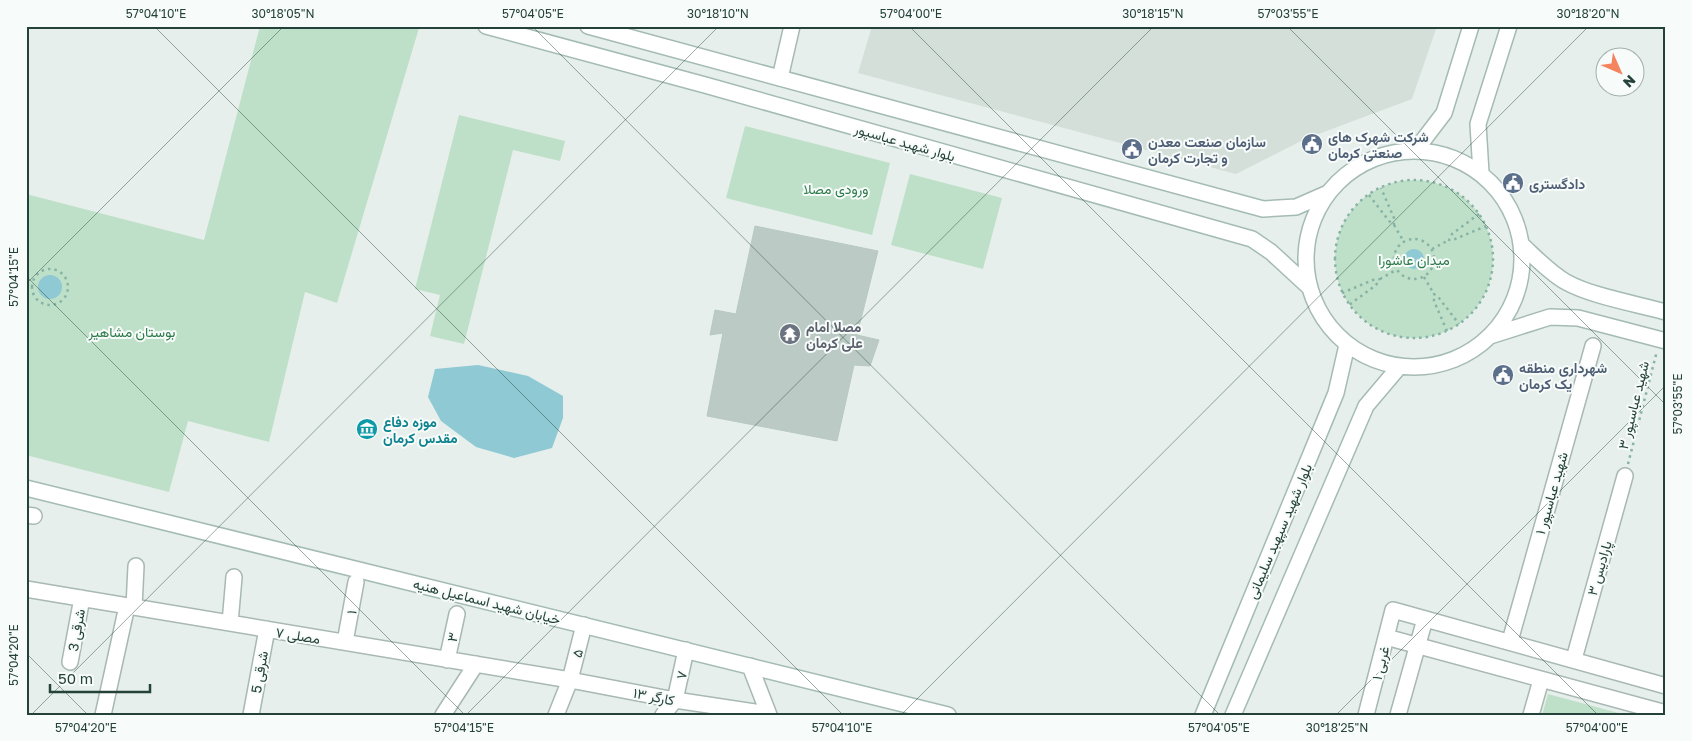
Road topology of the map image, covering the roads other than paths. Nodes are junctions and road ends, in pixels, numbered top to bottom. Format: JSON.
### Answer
{"nodes":[{"id":1,"x":486,"y":26,"type":"edge"},
{"id":2,"x":588,"y":26,"type":"edge"},
{"id":3,"x":792,"y":26,"type":"edge"},
{"id":4,"x":1471,"y":26,"type":"edge"},
{"id":5,"x":1509,"y":26,"type":"edge"},
{"id":6,"x":713,"y":60,"type":"junction"},
{"id":7,"x":780,"y":78,"type":"junction"},
{"id":8,"x":705,"y":85,"type":"junction"},
{"id":9,"x":1414,"y":151,"type":"junction"},
{"id":10,"x":1481,"y":173,"type":"junction"},
{"id":11,"x":1328,"y":193,"type":"junction"},
{"id":12,"x":1522,"y":245,"type":"junction"},
{"id":13,"x":1309,"y":288,"type":"junction"},
{"id":14,"x":1666,"y":312,"type":"edge"},
{"id":15,"x":1490,"y":336,"type":"junction"},
{"id":16,"x":1663,"y":340,"type":"edge"},
{"id":17,"x":1347,"y":346,"type":"junction"},
{"id":18,"x":1593,"y":346,"type":"dead end"},
{"id":19,"x":1399,"y":367,"type":"junction"},
{"id":20,"x":1625,"y":476,"type":"road end"},
{"id":21,"x":26,"y":488,"type":"edge"},
{"id":22,"x":136,"y":566,"type":"dead end"},
{"id":23,"x":234,"y":577,"type":"dead end"},
{"id":24,"x":356,"y":582,"type":"dead end"},
{"id":25,"x":26,"y":589,"type":"edge"},
{"id":26,"x":82,"y":598,"type":"junction"},
{"id":27,"x":130,"y":606,"type":"junction"},
{"id":28,"x":457,"y":614,"type":"dead end"},
{"id":29,"x":1426,"y":619,"type":"junction"},
{"id":30,"x":230,"y":623,"type":"junction"},
{"id":31,"x":584,"y":625,"type":"junction"},
{"id":32,"x":266,"y":629,"type":"junction"},
{"id":33,"x":1386,"y":637,"type":"junction"},
{"id":34,"x":1510,"y":641,"type":"junction"},
{"id":35,"x":345,"y":642,"type":"junction"},
{"id":36,"x":1418,"y":645,"type":"junction"},
{"id":37,"x":686,"y":650,"type":"junction"},
{"id":38,"x":447,"y":660,"type":"junction"},
{"id":39,"x":1574,"y":660,"type":"junction"},
{"id":40,"x":70,"y":662,"type":"dead end"},
{"id":41,"x":476,"y":664,"type":"junction"},
{"id":42,"x":750,"y":666,"type":"junction"},
{"id":43,"x":570,"y":680,"type":"junction"},
{"id":44,"x":1541,"y":680,"type":"junction"},
{"id":45,"x":1666,"y":686,"type":"edge"},
{"id":46,"x":675,"y":700,"type":"junction"},
{"id":47,"x":1656,"y":713,"type":"edge"},
{"id":48,"x":252,"y":714,"type":"edge"},
{"id":49,"x":768,"y":714,"type":"edge"},
{"id":50,"x":102,"y":715,"type":"edge"},
{"id":51,"x":443,"y":715,"type":"edge"},
{"id":52,"x":556,"y":715,"type":"edge"},
{"id":53,"x":663,"y":715,"type":"edge"},
{"id":54,"x":948,"y":715,"type":"edge"},
{"id":55,"x":1203,"y":715,"type":"edge"},
{"id":56,"x":1233,"y":715,"type":"edge"},
{"id":57,"x":1366,"y":715,"type":"edge"},
{"id":58,"x":1398,"y":715,"type":"edge"},
{"id":59,"x":1532,"y":715,"type":"edge"}],
"edges":[{"from":1,"to":8,"type":"main road","name":"بلوار شهید عباسپور"},
{"from":2,"to":6,"type":"main road","name":"بلوار شهید عباسپور"},
{"from":3,"to":7,"type":"main road"},
{"from":4,"to":9,"type":"main road"},
{"from":5,"to":10,"type":"main road"},
{"from":6,"to":7,"type":"main road","name":"بلوار شهید عباسپور"},
{"from":6,"to":8,"type":"main road"},
{"from":7,"to":11,"type":"main road","name":"بلوار شهید عباسپور"},
{"from":8,"to":13,"type":"main road","name":"بلوار شهید عباسپور"},
{"from":9,"to":10,"type":"main road"},
{"from":9,"to":11,"type":"main road"},
{"from":10,"to":12,"type":"main road"},
{"from":11,"to":13,"type":"main road"},
{"from":12,"to":14,"type":"main road"},
{"from":12,"to":15,"type":"main road"},
{"from":13,"to":17,"type":"main road"},
{"from":15,"to":16,"type":"main road"},
{"from":15,"to":19,"type":"main road"},
{"from":17,"to":19,"type":"main road"},
{"from":17,"to":55,"type":"main road","name":"بلوار شهید سپهبد سلیمانی"},
{"from":18,"to":34,"type":"main road","name":"شهید عباسپور ۱"},
{"from":19,"to":56,"type":"main road"},
{"from":20,"to":39,"type":"main road","name":"پارادیس ۳"},
{"from":21,"to":31,"type":"main road","name":"خیابان شهید اسماعیل هنیه"},
{"from":22,"to":27,"type":"main road"},
{"from":23,"to":30,"type":"main road"},
{"from":24,"to":35,"type":"main road","name":"۱"},
{"from":25,"to":26,"type":"main road","name":"مصلی ۷"},
{"from":26,"to":27,"type":"main road","name":"مصلی ۷"},
{"from":26,"to":40,"type":"main road","name":"شرقی 3"},
{"from":27,"to":30,"type":"main road","name":"مصلی ۷"},
{"from":27,"to":50,"type":"main road"},
{"from":28,"to":38,"type":"main road","name":"۳"},
{"from":29,"to":33,"type":"main road","name":"۱ غربی"},
{"from":29,"to":34,"type":"main road"},
{"from":29,"to":36,"type":"main road"},
{"from":30,"to":32,"type":"main road","name":"مصلی ۷"},
{"from":31,"to":37,"type":"main road","name":"خیابان شهید اسماعیل هنیه"},
{"from":31,"to":43,"type":"main road","name":"۵"},
{"from":32,"to":35,"type":"main road","name":"مصلی ۷"},
{"from":32,"to":48,"type":"main road","name":"شرقی 5"},
{"from":33,"to":36,"type":"main road"},
{"from":33,"to":57,"type":"main road","name":"۱ غربی"},
{"from":34,"to":39,"type":"main road"},
{"from":35,"to":38,"type":"main road","name":"مصلی ۷"},
{"from":36,"to":44,"type":"main road"},
{"from":36,"to":58,"type":"main road"},
{"from":37,"to":42,"type":"main road","name":"خیابان شهید اسماعیل هنیه"},
{"from":37,"to":46,"type":"main road","name":"۷"},
{"from":38,"to":41,"type":"main road","name":"مصلی ۷"},
{"from":39,"to":45,"type":"main road"},
{"from":41,"to":43,"type":"main road","name":"مصلی ۷"},
{"from":41,"to":51,"type":"main road"},
{"from":42,"to":49,"type":"main road"},
{"from":42,"to":54,"type":"main road","name":"خیابان شهید اسماعیل هنیه"},
{"from":43,"to":46,"type":"main road","name":"کارگر ۱۳"},
{"from":43,"to":52,"type":"main road","name":"۵"},
{"from":44,"to":47,"type":"main road"},
{"from":44,"to":59,"type":"main road"},
{"from":46,"to":49,"type":"main road","name":"کارگر ۱۳"},
{"from":46,"to":53,"type":"main road"}]}
